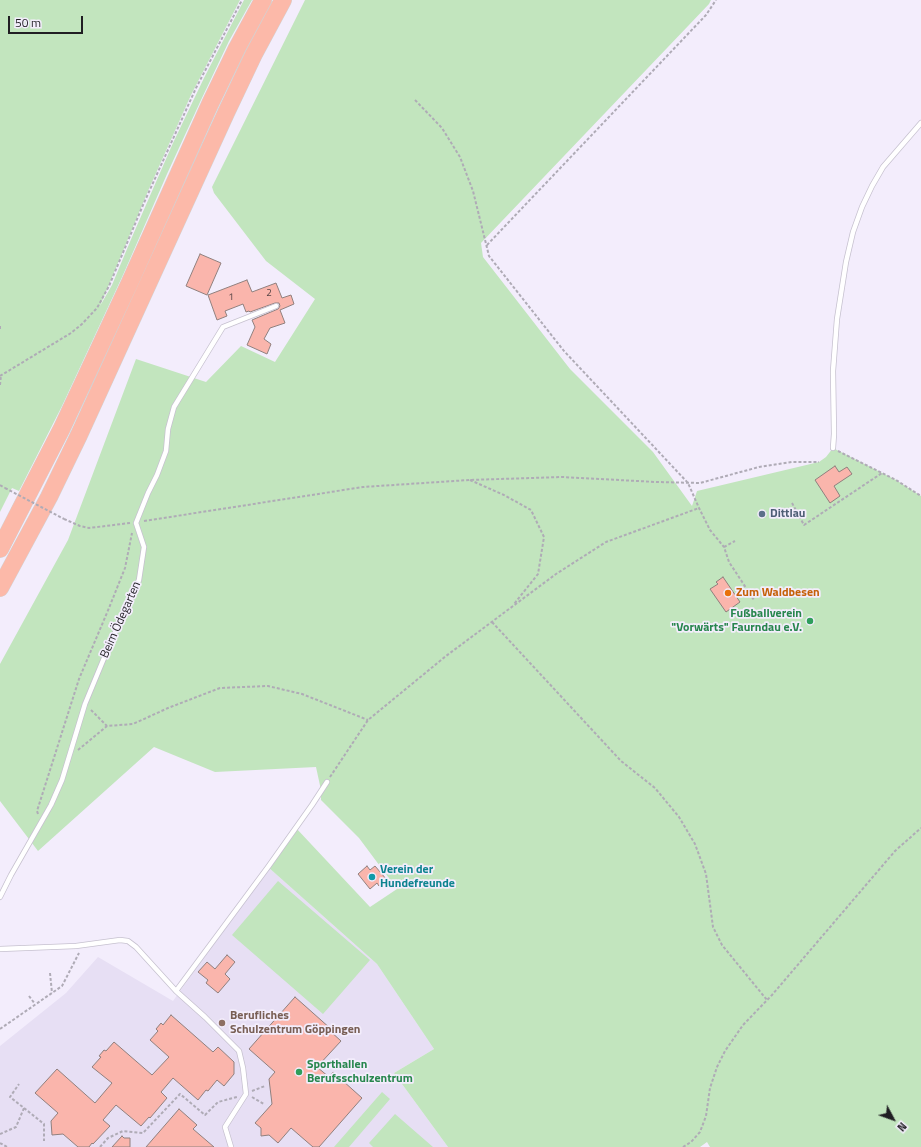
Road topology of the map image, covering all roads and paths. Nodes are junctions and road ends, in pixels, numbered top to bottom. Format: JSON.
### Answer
{"nodes":[{"id":1,"x":242,"y":0,"type":"edge"},
{"id":2,"x":262,"y":0,"type":"edge"},
{"id":3,"x":283,"y":0,"type":"edge"},
{"id":4,"x":716,"y":0,"type":"edge"},
{"id":5,"x":415,"y":100,"type":"dead end"},
{"id":6,"x":921,"y":123,"type":"edge"},
{"id":7,"x":487,"y":245,"type":"junction"},
{"id":8,"x":276,"y":306,"type":"dead end"},
{"id":9,"x":1,"y":376,"type":"edge"},
{"id":10,"x":0,"y":385,"type":"edge"},
{"id":11,"x":833,"y":448,"type":"joint"},
{"id":12,"x":819,"y":462,"type":"dead end"},
{"id":13,"x":882,"y":473,"type":"junction"},
{"id":14,"x":469,"y":480,"type":"junction"},
{"id":15,"x":688,"y":482,"type":"junction"},
{"id":16,"x":0,"y":485,"type":"edge"},
{"id":17,"x":921,"y":496,"type":"edge"},
{"id":18,"x":792,"y":503,"type":"dead end"},
{"id":19,"x":699,"y":508,"type":"junction"},
{"id":20,"x":137,"y":524,"type":"junction"},
{"id":21,"x":735,"y":541,"type":"dead end"},
{"id":22,"x":724,"y":547,"type":"junction"},
{"id":23,"x":0,"y":549,"type":"edge"},
{"id":24,"x":0,"y":588,"type":"edge"},
{"id":25,"x":754,"y":600,"type":"dead end"},
{"id":26,"x":512,"y":607,"type":"junction"},
{"id":27,"x":492,"y":622,"type":"junction"},
{"id":28,"x":85,"y":704,"type":"junction"},
{"id":29,"x":368,"y":720,"type":"junction"},
{"id":30,"x":107,"y":726,"type":"junction"},
{"id":31,"x":70,"y":757,"type":"junction"},
{"id":32,"x":327,"y":782,"type":"joint"},
{"id":33,"x":42,"y":820,"type":"junction"},
{"id":34,"x":921,"y":828,"type":"edge"},
{"id":35,"x":0,"y":897,"type":"edge"},
{"id":36,"x":83,"y":944,"type":"junction"},
{"id":37,"x":0,"y":949,"type":"edge"},
{"id":38,"x":50,"y":973,"type":"dead end"},
{"id":39,"x":176,"y":991,"type":"junction"},
{"id":40,"x":52,"y":993,"type":"junction"},
{"id":41,"x":29,"y":996,"type":"dead end"},
{"id":42,"x":767,"y":1000,"type":"junction"},
{"id":43,"x":35,"y":1004,"type":"junction"},
{"id":44,"x":0,"y":1027,"type":"edge"},
{"id":45,"x":19,"y":1084,"type":"dead end"},
{"id":46,"x":265,"y":1086,"type":"dead end"},
{"id":47,"x":246,"y":1094,"type":"junction"},
{"id":48,"x":264,"y":1104,"type":"dead end"},
{"id":49,"x":24,"y":1108,"type":"junction"},
{"id":50,"x":0,"y":1134,"type":"edge"},
{"id":51,"x":44,"y":1141,"type":"dead end"},
{"id":52,"x":0,"y":1143,"type":"edge"},
{"id":53,"x":7,"y":1147,"type":"edge"},
{"id":54,"x":100,"y":1147,"type":"edge"},
{"id":55,"x":231,"y":1147,"type":"edge"},
{"id":56,"x":683,"y":1147,"type":"edge"}],
"edges":[{"from":1,"to":9,"type":"path"},
{"from":2,"to":23,"type":"highway"},
{"from":3,"to":24,"type":"highway"},
{"from":4,"to":7,"type":"path"},
{"from":5,"to":7,"type":"path"},
{"from":6,"to":11,"type":"lane"},
{"from":7,"to":15,"type":"path"},
{"from":8,"to":20,"type":"lane"},
{"from":9,"to":10,"type":"path"},
{"from":11,"to":13,"type":"path"},
{"from":12,"to":15,"type":"path"},
{"from":13,"to":17,"type":"path"},
{"from":13,"to":18,"type":"path"},
{"from":14,"to":15,"type":"path"},
{"from":14,"to":20,"type":"path"},
{"from":14,"to":26,"type":"path"},
{"from":15,"to":19,"type":"path"},
{"from":16,"to":20,"type":"path","bridge":true},
{"from":19,"to":22,"type":"path"},
{"from":19,"to":26,"type":"path"},
{"from":20,"to":28,"type":"lane","name":"Beim Ödegarten"},
{"from":20,"to":33,"type":"path"},
{"from":21,"to":22,"type":"path"},
{"from":22,"to":25,"type":"path"},
{"from":26,"to":27,"type":"path"},
{"from":27,"to":29,"type":"path"},
{"from":27,"to":42,"type":"path"},
{"from":28,"to":30,"type":"path"},
{"from":28,"to":31,"type":"lane","name":"Beim Ödegarten"},
{"from":29,"to":30,"type":"path"},
{"from":29,"to":32,"type":"path"},
{"from":30,"to":31,"type":"path"},
{"from":31,"to":33,"type":"lane","name":"Beim Ödegarten"},
{"from":32,"to":39,"type":"lane"},
{"from":33,"to":35,"type":"lane","name":"Beim Ödegarten"},
{"from":34,"to":42,"type":"path"},
{"from":36,"to":37,"type":"lane"},
{"from":36,"to":39,"type":"lane"},
{"from":36,"to":40,"type":"path"},
{"from":38,"to":40,"type":"path"},
{"from":39,"to":47,"type":"lane"},
{"from":40,"to":43,"type":"path"},
{"from":41,"to":43,"type":"path"},
{"from":42,"to":56,"type":"path"},
{"from":43,"to":44,"type":"path"},
{"from":45,"to":49,"type":"path"},
{"from":46,"to":47,"type":"path"},
{"from":47,"to":48,"type":"path"},
{"from":47,"to":54,"type":"path"},
{"from":47,"to":55,"type":"lane"},
{"from":49,"to":50,"type":"path"},
{"from":49,"to":51,"type":"path"},
{"from":52,"to":53,"type":"path"}]}
